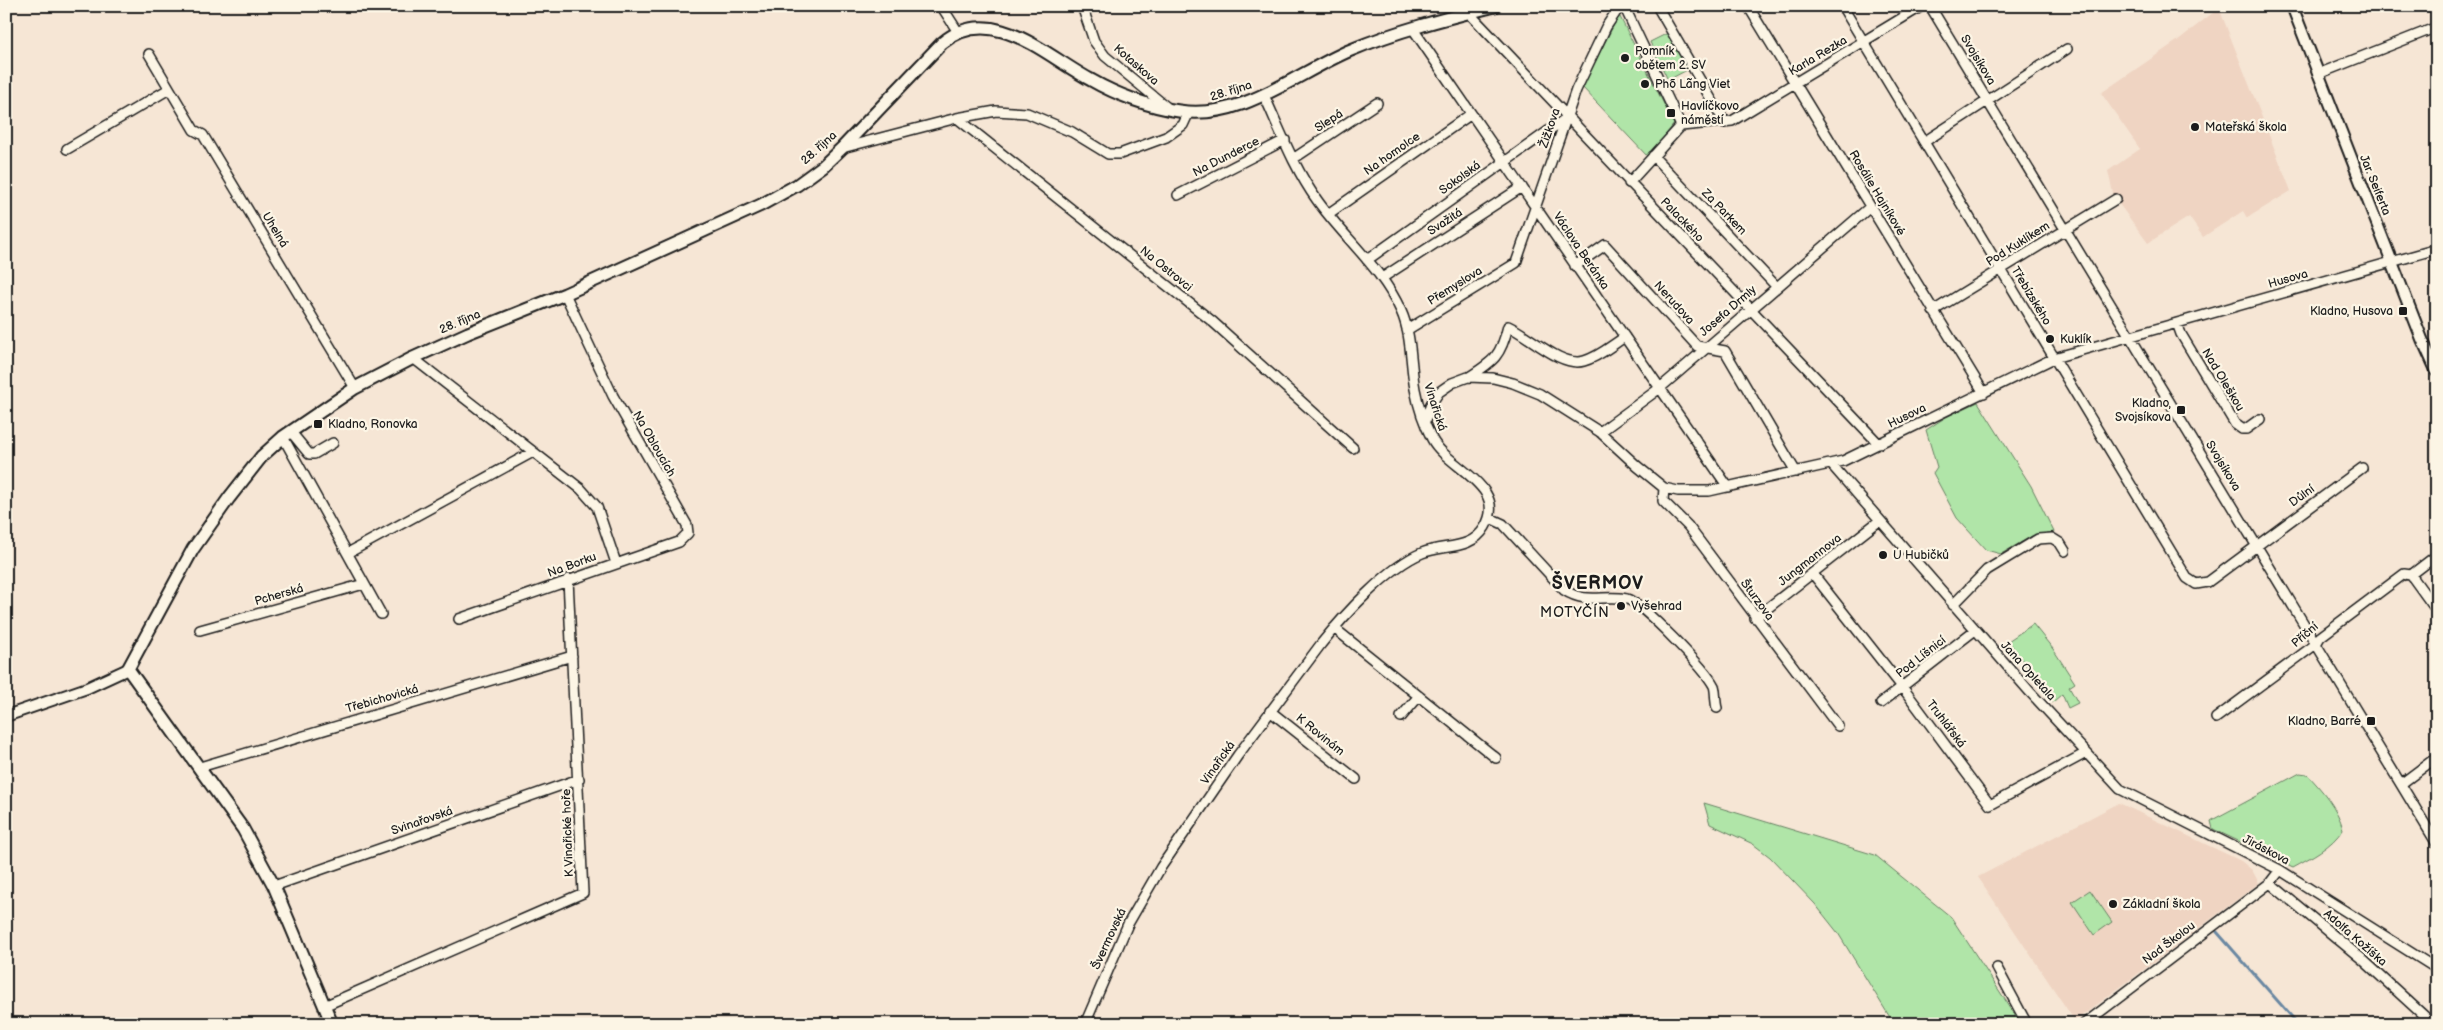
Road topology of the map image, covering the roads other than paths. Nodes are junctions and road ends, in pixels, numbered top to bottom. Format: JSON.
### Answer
{"nodes":[{"id":1,"x":939,"y":6,"type":"edge"},
{"id":2,"x":1082,"y":6,"type":"edge"},
{"id":3,"x":1495,"y":6,"type":"edge"},
{"id":4,"x":1620,"y":6,"type":"edge"},
{"id":5,"x":1624,"y":6,"type":"edge"},
{"id":6,"x":1658,"y":6,"type":"edge"},
{"id":7,"x":1748,"y":6,"type":"edge"},
{"id":8,"x":1842,"y":6,"type":"edge"},
{"id":9,"x":1922,"y":6,"type":"edge"},
{"id":10,"x":1930,"y":6,"type":"edge"},
{"id":11,"x":2292,"y":6,"type":"edge"},
{"id":12,"x":1469,"y":13,"type":"junction"},
{"id":13,"x":2437,"y":27,"type":"edge"},
{"id":14,"x":1413,"y":29,"type":"junction"},
{"id":15,"x":958,"y":32,"type":"junction"},
{"id":16,"x":1864,"y":42,"type":"junction"},
{"id":17,"x":2067,"y":48,"type":"dead end"},
{"id":18,"x":149,"y":54,"type":"dead end"},
{"id":19,"x":2318,"y":74,"type":"junction"},
{"id":20,"x":1796,"y":84,"type":"junction"},
{"id":21,"x":169,"y":88,"type":"junction"},
{"id":22,"x":1264,"y":95,"type":"junction"},
{"id":23,"x":1988,"y":100,"type":"junction"},
{"id":24,"x":1377,"y":103,"type":"dead end"},
{"id":25,"x":1169,"y":109,"type":"junction"},
{"id":26,"x":1190,"y":112,"type":"junction"},
{"id":27,"x":1470,"y":114,"type":"junction"},
{"id":28,"x":1568,"y":117,"type":"junction"},
{"id":29,"x":957,"y":118,"type":"junction"},
{"id":30,"x":1725,"y":123,"type":"junction"},
{"id":31,"x":1681,"y":126,"type":"junction"},
{"id":32,"x":1285,"y":140,"type":"junction"},
{"id":33,"x":1924,"y":142,"type":"junction"},
{"id":34,"x":842,"y":148,"type":"junction"},
{"id":35,"x":67,"y":149,"type":"dead end"},
{"id":36,"x":1653,"y":156,"type":"junction"},
{"id":37,"x":1293,"y":158,"type":"junction"},
{"id":38,"x":1504,"y":162,"type":"junction"},
{"id":39,"x":1629,"y":183,"type":"junction"},
{"id":40,"x":1522,"y":187,"type":"junction"},
{"id":41,"x":1178,"y":195,"type":"dead end"},
{"id":42,"x":2116,"y":199,"type":"dead end"},
{"id":43,"x":1870,"y":206,"type":"junction"},
{"id":44,"x":1535,"y":207,"type":"junction"},
{"id":45,"x":1328,"y":214,"type":"junction"},
{"id":46,"x":2065,"y":230,"type":"junction"},
{"id":47,"x":2437,"y":249,"type":"edge"},
{"id":48,"x":1367,"y":260,"type":"junction"},
{"id":49,"x":2393,"y":262,"type":"junction"},
{"id":50,"x":1516,"y":263,"type":"joint"},
{"id":51,"x":1575,"y":266,"type":"junction"},
{"id":52,"x":2000,"y":270,"type":"junction"},
{"id":53,"x":1382,"y":278,"type":"junction"},
{"id":54,"x":1776,"y":286,"type":"junction"},
{"id":55,"x":565,"y":294,"type":"junction"},
{"id":56,"x":1750,"y":309,"type":"junction"},
{"id":57,"x":1933,"y":311,"type":"junction"},
{"id":58,"x":2177,"y":323,"type":"junction"},
{"id":59,"x":1407,"y":330,"type":"junction"},
{"id":60,"x":2131,"y":336,"type":"junction"},
{"id":61,"x":1625,"y":338,"type":"junction"},
{"id":62,"x":1705,"y":348,"type":"junction"},
{"id":63,"x":413,"y":358,"type":"junction"},
{"id":64,"x":2054,"y":358,"type":"junction"},
{"id":65,"x":2437,"y":372,"type":"edge"},
{"id":66,"x":1468,"y":378,"type":"junction"},
{"id":67,"x":355,"y":388,"type":"junction"},
{"id":68,"x":1660,"y":388,"type":"junction"},
{"id":69,"x":1984,"y":393,"type":"junction"},
{"id":70,"x":2260,"y":419,"type":"dead end"},
{"id":71,"x":1425,"y":421,"type":"junction"},
{"id":72,"x":1600,"y":432,"type":"junction"},
{"id":73,"x":287,"y":435,"type":"junction"},
{"id":74,"x":333,"y":443,"type":"dead end"},
{"id":75,"x":1879,"y":444,"type":"junction"},
{"id":76,"x":1353,"y":448,"type":"dead end"},
{"id":77,"x":533,"y":452,"type":"junction"},
{"id":78,"x":1831,"y":464,"type":"junction"},
{"id":79,"x":2362,"y":468,"type":"dead end"},
{"id":80,"x":1796,"y":472,"type":"junction"},
{"id":81,"x":1728,"y":487,"type":"junction"},
{"id":82,"x":1664,"y":488,"type":"junction"},
{"id":83,"x":1490,"y":518,"type":"junction"},
{"id":84,"x":1879,"y":521,"type":"junction"},
{"id":85,"x":2256,"y":545,"type":"junction"},
{"id":86,"x":2065,"y":550,"type":"dead end"},
{"id":87,"x":348,"y":553,"type":"junction"},
{"id":88,"x":2437,"y":554,"type":"edge"},
{"id":89,"x":616,"y":562,"type":"junction"},
{"id":90,"x":1813,"y":574,"type":"junction"},
{"id":91,"x":2411,"y":575,"type":"junction"},
{"id":92,"x":568,"y":580,"type":"junction"},
{"id":93,"x":364,"y":584,"type":"junction"},
{"id":94,"x":1953,"y":604,"type":"junction"},
{"id":95,"x":2437,"y":611,"type":"edge"},
{"id":96,"x":381,"y":614,"type":"dead end"},
{"id":97,"x":1755,"y":618,"type":"junction"},
{"id":98,"x":459,"y":619,"type":"dead end"},
{"id":99,"x":1334,"y":628,"type":"junction"},
{"id":100,"x":200,"y":630,"type":"dead end"},
{"id":101,"x":1975,"y":630,"type":"junction"},
{"id":102,"x":2316,"y":644,"type":"junction"},
{"id":103,"x":572,"y":656,"type":"junction"},
{"id":104,"x":128,"y":669,"type":"junction"},
{"id":105,"x":1903,"y":688,"type":"junction"},
{"id":106,"x":1419,"y":696,"type":"junction"},
{"id":107,"x":1881,"y":703,"type":"dead end"},
{"id":108,"x":1717,"y":708,"type":"dead end"},
{"id":109,"x":1270,"y":711,"type":"junction"},
{"id":110,"x":6,"y":716,"type":"edge"},
{"id":111,"x":1401,"y":716,"type":"dead end"},
{"id":112,"x":2216,"y":718,"type":"dead end"},
{"id":113,"x":1838,"y":726,"type":"dead end"},
{"id":114,"x":2086,"y":753,"type":"junction"},
{"id":115,"x":1496,"y":758,"type":"dead end"},
{"id":116,"x":2437,"y":758,"type":"edge"},
{"id":117,"x":200,"y":767,"type":"junction"},
{"id":118,"x":579,"y":779,"type":"junction"},
{"id":119,"x":1356,"y":779,"type":"dead end"},
{"id":120,"x":2401,"y":784,"type":"junction"},
{"id":121,"x":2437,"y":844,"type":"edge"},
{"id":122,"x":1161,"y":867,"type":"joint"},
{"id":123,"x":2280,"y":870,"type":"junction"},
{"id":124,"x":2270,"y":883,"type":"junction"},
{"id":125,"x":274,"y":886,"type":"junction"},
{"id":126,"x":1997,"y":968,"type":"dead end"},
{"id":127,"x":2437,"y":969,"type":"edge"},
{"id":128,"x":324,"y":1006,"type":"junction"},
{"id":129,"x":332,"y":1024,"type":"edge"},
{"id":130,"x":1085,"y":1024,"type":"edge"},
{"id":131,"x":2027,"y":1024,"type":"edge"},
{"id":132,"x":2084,"y":1024,"type":"edge"},
{"id":133,"x":2433,"y":1024,"type":"edge"}],
"edges":[{"from":1,"to":15,"type":"street"},
{"from":2,"to":25,"type":"street","name":"Kotaskova"},
{"from":3,"to":12,"type":"main road","name":"28. října"},
{"from":4,"to":28,"type":"street","name":"Žižkova"},
{"from":5,"to":31,"type":"street"},
{"from":6,"to":30,"type":"street"},
{"from":7,"to":20,"type":"street","name":"Rosálie Hajníkové"},
{"from":8,"to":16,"type":"street","name":"Třebízského"},
{"from":9,"to":16,"type":"street","name":"Karla Rezka"},
{"from":10,"to":23,"type":"street","name":"Svojsíkova"},
{"from":11,"to":19,"type":"street","name":"Jar. Seiferta"},
{"from":12,"to":14,"type":"main road","name":"28. října"},
{"from":12,"to":28,"type":"street","name":"Palackého"},
{"from":13,"to":19,"type":"street"},
{"from":14,"to":22,"type":"main road","name":"28. října"},
{"from":14,"to":27,"type":"street","name":"Václava Beránka"},
{"from":15,"to":25,"type":"main road","name":"28. října"},
{"from":15,"to":34,"type":"main road","name":"28. října"},
{"from":16,"to":20,"type":"street","name":"Karla Rezka"},
{"from":16,"to":33,"type":"street","name":"Třebízského"},
{"from":17,"to":23,"type":"street","name":"Svojsíkova"},
{"from":18,"to":21,"type":"street","name":"Uhelná"},
{"from":19,"to":49,"type":"street","name":"Jar. Seiferta"},
{"from":20,"to":30,"type":"street","name":"Karla Rezka"},
{"from":20,"to":43,"type":"street","name":"Rosálie Hajníkové"},
{"from":21,"to":35,"type":"street"},
{"from":21,"to":67,"type":"street","name":"Uhelná"},
{"from":22,"to":26,"type":"main road","name":"28. října"},
{"from":22,"to":32,"type":"street","name":"Vinařická"},
{"from":23,"to":33,"type":"street","name":"Svojsíkova"},
{"from":23,"to":46,"type":"street","name":"Svojsíkova"},
{"from":24,"to":37,"type":"street","name":"Slepá"},
{"from":25,"to":26,"type":"main road","name":"28. října"},
{"from":26,"to":29,"type":"street"},
{"from":27,"to":38,"type":"street","name":"Václava Beránka"},
{"from":27,"to":45,"type":"street","name":"Na homolce"},
{"from":28,"to":38,"type":"street","name":"Sokolská"},
{"from":28,"to":39,"type":"street","name":"Palackého"},
{"from":28,"to":44,"type":"street","name":"Žižkova"},
{"from":29,"to":34,"type":"street"},
{"from":29,"to":76,"type":"street","name":"Na Ostrovci"},
{"from":30,"to":31,"type":"street"},
{"from":31,"to":36,"type":"street"},
{"from":32,"to":37,"type":"street","name":"Vinařická"},
{"from":32,"to":41,"type":"street","name":"Na Dunderce"},
{"from":33,"to":52,"type":"street","name":"Třebízského"},
{"from":34,"to":55,"type":"main road","name":"28. října"},
{"from":36,"to":39,"type":"street"},
{"from":36,"to":54,"type":"street","name":"Za Parkem"},
{"from":37,"to":45,"type":"street","name":"Vinařická"},
{"from":38,"to":40,"type":"street","name":"Václava Beránka"},
{"from":38,"to":48,"type":"street","name":"Sokolská"},
{"from":39,"to":56,"type":"street","name":"Palackého"},
{"from":40,"to":44,"type":"street","name":"Václava Beránka"},
{"from":40,"to":53,"type":"street","name":"Svažitá"},
{"from":42,"to":46,"type":"street","name":"Pod Kuklíkem"},
{"from":43,"to":54,"type":"street","name":"Josefa Drmly"},
{"from":43,"to":57,"type":"street","name":"Rosálie Hajníkové"},
{"from":44,"to":50,"type":"street","name":"Žižkova"},
{"from":44,"to":51,"type":"street","name":"Václava Beránka"},
{"from":45,"to":48,"type":"street","name":"Vinařická"},
{"from":46,"to":52,"type":"street","name":"Pod Kuklíkem"},
{"from":46,"to":60,"type":"street","name":"Svojsíkova"},
{"from":47,"to":49,"type":"street","name":"Husova"},
{"from":48,"to":53,"type":"street","name":"Vinařická"},
{"from":49,"to":58,"type":"street","name":"Husova"},
{"from":49,"to":65,"type":"street","name":"Jar. Seiferta"},
{"from":50,"to":59,"type":"street","name":"Přemyslova"},
{"from":51,"to":61,"type":"street","name":"Václava Beránka"},
{"from":51,"to":62,"type":"street","name":"Nerudova"},
{"from":52,"to":57,"type":"street","name":"Pod Kuklíkem"},
{"from":52,"to":64,"type":"street","name":"Třebízského"},
{"from":53,"to":59,"type":"street","name":"Vinařická"},
{"from":54,"to":56,"type":"street","name":"Josefa Drmly"},
{"from":55,"to":63,"type":"main road","name":"28. října"},
{"from":55,"to":89,"type":"street","name":"Na Obloucích"},
{"from":56,"to":62,"type":"street","name":"Josefa Drmly"},
{"from":56,"to":75,"type":"street","name":"Palackého"},
{"from":57,"to":69,"type":"street","name":"Rosálie Hajníkové"},
{"from":58,"to":60,"type":"street","name":"Husova"},
{"from":58,"to":70,"type":"street","name":"Nad Oleškou"},
{"from":59,"to":71,"type":"street","name":"Vinařická"},
{"from":60,"to":64,"type":"street","name":"Husova"},
{"from":60,"to":85,"type":"street","name":"Svojsíkova"},
{"from":61,"to":66,"type":"street"},
{"from":61,"to":68,"type":"street","name":"Václava Beránka"},
{"from":62,"to":68,"type":"street","name":"Josefa Drmly"},
{"from":62,"to":80,"type":"street","name":"Nerudova"},
{"from":63,"to":67,"type":"main road","name":"28. října"},
{"from":63,"to":77,"type":"street","name":"Na Borku"},
{"from":64,"to":69,"type":"street","name":"Husova"},
{"from":64,"to":85,"type":"street","name":"Třebízského"},
{"from":66,"to":71,"type":"street"},
{"from":66,"to":72,"type":"street"},
{"from":67,"to":73,"type":"main road","name":"28. října"},
{"from":68,"to":72,"type":"street","name":"Josefa Drmly"},
{"from":68,"to":81,"type":"street","name":"Václava Beránka"},
{"from":69,"to":75,"type":"street","name":"Husova"},
{"from":71,"to":83,"type":"street","name":"Vinařická"},
{"from":72,"to":82,"type":"street"},
{"from":73,"to":74,"type":"street"},
{"from":73,"to":87,"type":"street"},
{"from":73,"to":104,"type":"main road","name":"28. října"},
{"from":75,"to":78,"type":"street","name":"Husova"},
{"from":77,"to":87,"type":"street"},
{"from":77,"to":89,"type":"street","name":"Na Borku"},
{"from":78,"to":80,"type":"street","name":"Husova"},
{"from":78,"to":84,"type":"street","name":"Jana Opletala"},
{"from":79,"to":85,"type":"street","name":"Důlní"},
{"from":80,"to":81,"type":"street","name":"Husova"},
{"from":81,"to":82,"type":"street","name":"Husova"},
{"from":82,"to":97,"type":"street","name":"Šturzova"},
{"from":83,"to":99,"type":"street","name":"Vinařická"},
{"from":83,"to":108,"type":"street"},
{"from":84,"to":90,"type":"street","name":"Jungmannova"},
{"from":84,"to":94,"type":"street","name":"Jana Opletala"},
{"from":85,"to":102,"type":"street","name":"Svojsíkova"},
{"from":86,"to":94,"type":"street"},
{"from":87,"to":93,"type":"street"},
{"from":88,"to":91,"type":"street","name":"Příční"},
{"from":89,"to":92,"type":"street","name":"Na Borku"},
{"from":90,"to":97,"type":"street","name":"Jungmannova"},
{"from":90,"to":105,"type":"street","name":"Truhlářská"},
{"from":91,"to":95,"type":"street"},
{"from":91,"to":102,"type":"street","name":"Příční"},
{"from":92,"to":98,"type":"street","name":"Na Borku"},
{"from":92,"to":103,"type":"street","name":"K Vinařické hoře"},
{"from":93,"to":96,"type":"street"},
{"from":93,"to":100,"type":"street","name":"Pcherská"},
{"from":94,"to":101,"type":"street","name":"Jana Opletala"},
{"from":97,"to":113,"type":"street","name":"Šturzova"},
{"from":99,"to":106,"type":"street"},
{"from":99,"to":109,"type":"street","name":"Vinařická"},
{"from":101,"to":105,"type":"street","name":"Pod Líšnicí"},
{"from":101,"to":114,"type":"street","name":"Jana Opletala"},
{"from":102,"to":112,"type":"street","name":"Příční"},
{"from":102,"to":120,"type":"street","name":"Svojsíkova"},
{"from":103,"to":117,"type":"street","name":"Třebichovická"},
{"from":103,"to":118,"type":"street","name":"K Vinařické hoře"},
{"from":104,"to":110,"type":"street"},
{"from":104,"to":117,"type":"main road"},
{"from":105,"to":107,"type":"street","name":"Pod Líšnicí"},
{"from":105,"to":114,"type":"street","name":"Truhlářská"},
{"from":106,"to":111,"type":"street"},
{"from":106,"to":115,"type":"street"},
{"from":109,"to":119,"type":"street","name":"K Rovinám"},
{"from":109,"to":122,"type":"street","name":"Vinařická"},
{"from":114,"to":123,"type":"street","name":"Jiráskova"},
{"from":116,"to":120,"type":"street"},
{"from":117,"to":125,"type":"main road"},
{"from":118,"to":125,"type":"street","name":"Svinařovská"},
{"from":118,"to":128,"type":"street","name":"K Vinařické hoře"},
{"from":120,"to":121,"type":"street","name":"Svojsíkova"},
{"from":122,"to":130,"type":"street","name":"Švermovská"},
{"from":123,"to":124,"type":"street"},
{"from":123,"to":127,"type":"street","name":"Jiráskova"},
{"from":124,"to":132,"type":"street","name":"Nad Školou"},
{"from":124,"to":133,"type":"street","name":"Adolfa Kožíška"},
{"from":125,"to":128,"type":"main road"},
{"from":126,"to":131,"type":"street"},
{"from":128,"to":129,"type":"main road"}]}
